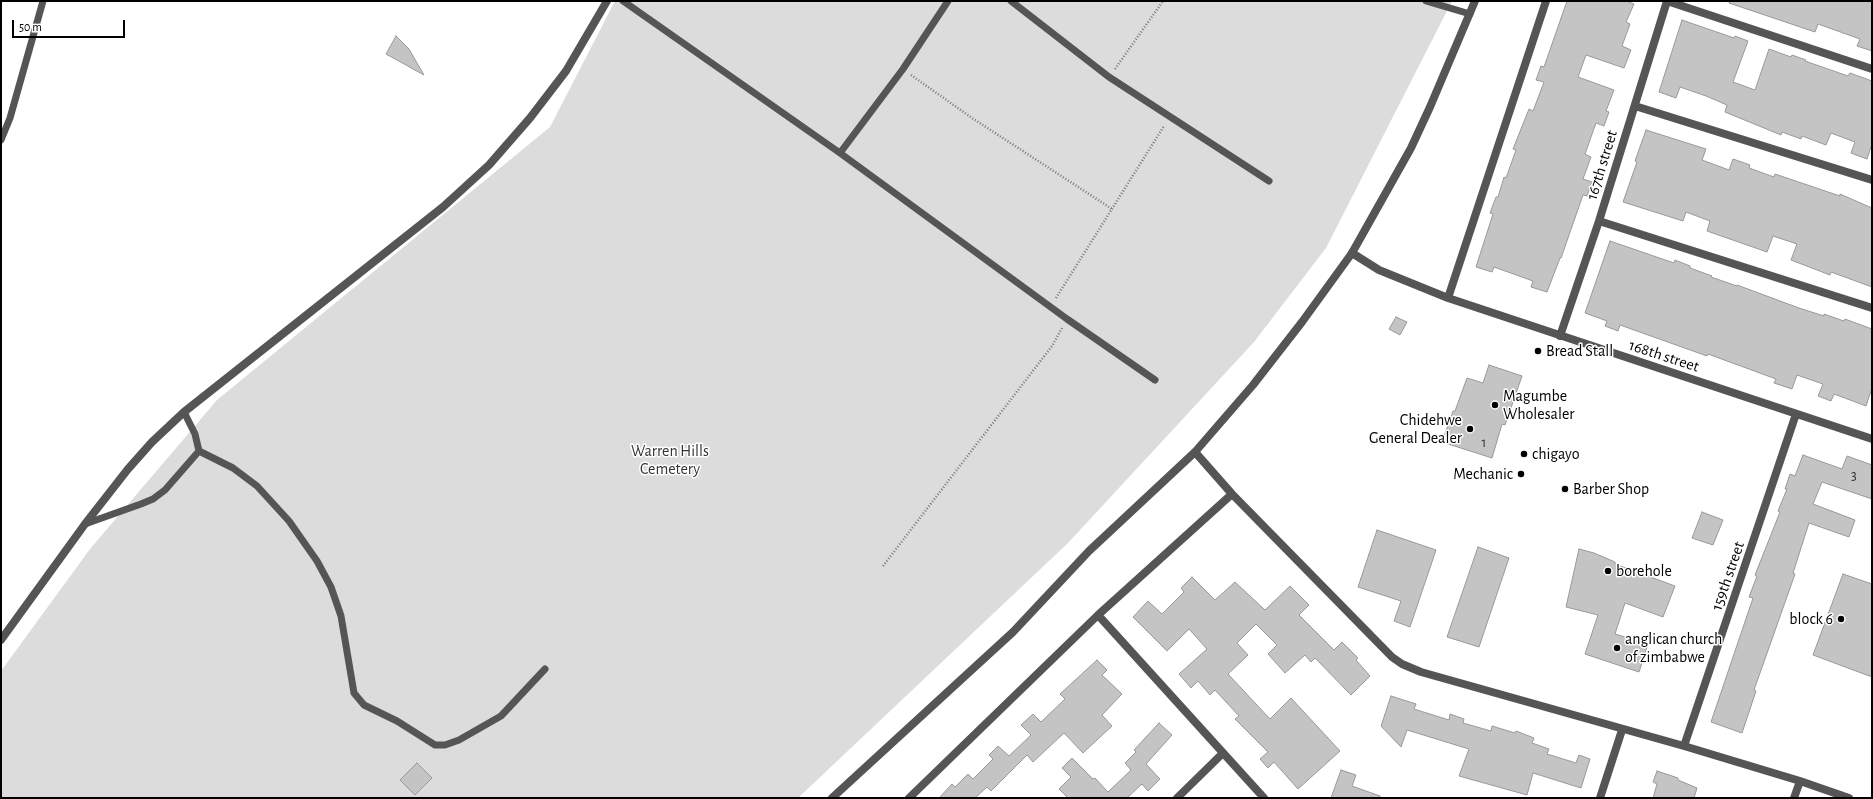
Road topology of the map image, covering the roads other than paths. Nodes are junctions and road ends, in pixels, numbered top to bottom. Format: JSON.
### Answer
{"nodes":[{"id":1,"x":43,"y":1,"type":"edge"},
{"id":2,"x":607,"y":1,"type":"edge"},
{"id":3,"x":624,"y":1,"type":"edge"},
{"id":4,"x":948,"y":1,"type":"edge"},
{"id":5,"x":1011,"y":1,"type":"edge"},
{"id":6,"x":1426,"y":1,"type":"edge"},
{"id":7,"x":1475,"y":1,"type":"edge"},
{"id":8,"x":1546,"y":1,"type":"edge"},
{"id":9,"x":1667,"y":1,"type":"edge"},
{"id":10,"x":1470,"y":14,"type":"junction"},
{"id":11,"x":1872,"y":69,"type":"edge"},
{"id":12,"x":1635,"y":106,"type":"junction"},
{"id":13,"x":1,"y":140,"type":"edge"},
{"id":14,"x":840,"y":153,"type":"junction"},
{"id":15,"x":1872,"y":180,"type":"edge"},
{"id":16,"x":1269,"y":181,"type":"dead end"},
{"id":17,"x":1599,"y":221,"type":"junction"},
{"id":18,"x":1352,"y":253,"type":"junction"},
{"id":19,"x":1448,"y":298,"type":"junction"},
{"id":20,"x":1872,"y":308,"type":"edge"},
{"id":21,"x":1560,"y":336,"type":"junction"},
{"id":22,"x":1155,"y":380,"type":"dead end"},
{"id":23,"x":184,"y":412,"type":"junction"},
{"id":24,"x":1796,"y":414,"type":"junction"},
{"id":25,"x":1872,"y":439,"type":"edge"},
{"id":26,"x":199,"y":451,"type":"junction"},
{"id":27,"x":1195,"y":452,"type":"junction"},
{"id":28,"x":1232,"y":494,"type":"junction"},
{"id":29,"x":85,"y":524,"type":"junction"},
{"id":30,"x":1098,"y":615,"type":"junction"},
{"id":31,"x":1,"y":640,"type":"edge"},
{"id":32,"x":545,"y":668,"type":"dead end"},
{"id":33,"x":1622,"y":730,"type":"junction"},
{"id":34,"x":1684,"y":746,"type":"junction"},
{"id":35,"x":1223,"y":753,"type":"junction"},
{"id":36,"x":1800,"y":780,"type":"junction"},
{"id":37,"x":832,"y":798,"type":"edge"},
{"id":38,"x":909,"y":798,"type":"edge"},
{"id":39,"x":1177,"y":798,"type":"edge"},
{"id":40,"x":1264,"y":798,"type":"edge"},
{"id":41,"x":1600,"y":798,"type":"edge"},
{"id":42,"x":1794,"y":798,"type":"edge"},
{"id":43,"x":1849,"y":798,"type":"edge"}],
"edges":[{"from":1,"to":13,"type":"lane"},
{"from":2,"to":23,"type":"street"},
{"from":3,"to":14,"type":"lane"},
{"from":4,"to":14,"type":"lane"},
{"from":5,"to":16,"type":"lane"},
{"from":6,"to":10,"type":"lane"},
{"from":7,"to":10,"type":"street"},
{"from":8,"to":19,"type":"street"},
{"from":9,"to":11,"type":"street"},
{"from":9,"to":12,"type":"street","name":"167th street"},
{"from":10,"to":18,"type":"street"},
{"from":12,"to":15,"type":"street"},
{"from":12,"to":17,"type":"street","name":"167th street"},
{"from":14,"to":22,"type":"lane"},
{"from":17,"to":20,"type":"street"},
{"from":17,"to":21,"type":"street","name":"167th street"},
{"from":18,"to":19,"type":"street","name":"168th street"},
{"from":18,"to":27,"type":"street"},
{"from":19,"to":21,"type":"street","name":"168th street"},
{"from":21,"to":24,"type":"street","name":"168th street"},
{"from":23,"to":26,"type":"lane"},
{"from":23,"to":29,"type":"street"},
{"from":24,"to":25,"type":"street","name":"168th street"},
{"from":24,"to":34,"type":"street","name":"159th street"},
{"from":26,"to":29,"type":"lane"},
{"from":26,"to":32,"type":"lane"},
{"from":27,"to":28,"type":"street"},
{"from":27,"to":37,"type":"street"},
{"from":28,"to":30,"type":"street"},
{"from":28,"to":33,"type":"street"},
{"from":29,"to":31,"type":"street"},
{"from":30,"to":35,"type":"street"},
{"from":30,"to":38,"type":"street"},
{"from":33,"to":34,"type":"street"},
{"from":33,"to":41,"type":"street"},
{"from":34,"to":36,"type":"street"},
{"from":35,"to":39,"type":"street"},
{"from":35,"to":40,"type":"street"},
{"from":36,"to":42,"type":"street"},
{"from":36,"to":43,"type":"street"}]}
